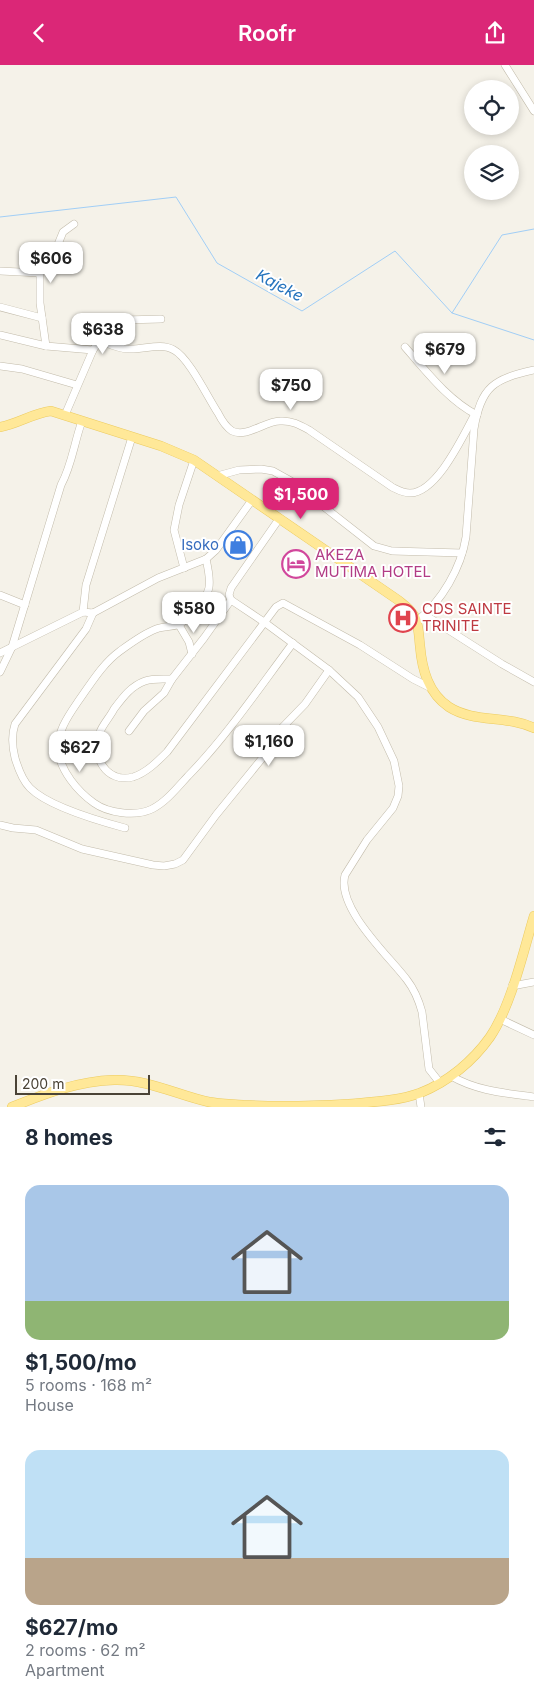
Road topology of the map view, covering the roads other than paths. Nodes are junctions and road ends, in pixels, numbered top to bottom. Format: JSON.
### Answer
{"nodes":[{"id":1,"x":505,"y":65,"type":"edge"},
{"id":2,"x":534,"y":111,"type":"edge"},
{"id":3,"x":74,"y":224,"type":"dead end"},
{"id":4,"x":0,"y":271,"type":"edge"},
{"id":5,"x":40,"y":273,"type":"junction"},
{"id":6,"x":0,"y":307,"type":"edge"},
{"id":7,"x":42,"y":318,"type":"junction"},
{"id":8,"x":161,"y":319,"type":"dead end"},
{"id":9,"x":0,"y":335,"type":"edge"},
{"id":10,"x":100,"y":340,"type":"junction"},
{"id":11,"x":46,"y":346,"type":"junction"},
{"id":12,"x":405,"y":347,"type":"dead end"},
{"id":13,"x":93,"y":350,"type":"junction"},
{"id":14,"x":0,"y":366,"type":"edge"},
{"id":15,"x":534,"y":369,"type":"edge"},
{"id":16,"x":77,"y":385,"type":"junction"},
{"id":17,"x":65,"y":415,"type":"junction"},
{"id":18,"x":476,"y":415,"type":"junction"},
{"id":19,"x":82,"y":421,"type":"junction"},
{"id":20,"x":0,"y":427,"type":"edge"},
{"id":21,"x":132,"y":437,"type":"junction"},
{"id":22,"x":194,"y":460,"type":"junction"},
{"id":23,"x":217,"y":476,"type":"junction"},
{"id":24,"x":252,"y":500,"type":"junction"},
{"id":25,"x":279,"y":519,"type":"junction"},
{"id":26,"x":462,"y":553,"type":"junction"},
{"id":27,"x":206,"y":559,"type":"junction"},
{"id":28,"x":184,"y":568,"type":"junction"},
{"id":29,"x":0,"y":595,"type":"edge"},
{"id":30,"x":231,"y":600,"type":"junction"},
{"id":31,"x":25,"y":605,"type":"junction"},
{"id":32,"x":83,"y":612,"type":"junction"},
{"id":33,"x":93,"y":613,"type":"junction"},
{"id":34,"x":425,"y":615,"type":"junction"},
{"id":35,"x":417,"y":621,"type":"junction"},
{"id":36,"x":264,"y":622,"type":"junction"},
{"id":37,"x":179,"y":625,"type":"junction"},
{"id":38,"x":293,"y":643,"type":"junction"},
{"id":39,"x":12,"y":647,"type":"junction"},
{"id":40,"x":0,"y":653,"type":"edge"},
{"id":41,"x":192,"y":654,"type":"junction"},
{"id":42,"x":329,"y":670,"type":"junction"},
{"id":43,"x":0,"y":672,"type":"edge"},
{"id":44,"x":172,"y":679,"type":"junction"},
{"id":45,"x":534,"y":682,"type":"edge"},
{"id":46,"x":431,"y":688,"type":"junction"},
{"id":47,"x":534,"y":728,"type":"edge"},
{"id":48,"x":130,"y":731,"type":"dead end"},
{"id":49,"x":0,"y":825,"type":"edge"},
{"id":50,"x":125,"y":828,"type":"dead end"},
{"id":51,"x":534,"y":916,"type":"edge"},
{"id":52,"x":534,"y":983,"type":"edge"},
{"id":53,"x":512,"y":986,"type":"junction"},
{"id":54,"x":500,"y":1019,"type":"junction"},
{"id":55,"x":534,"y":1035,"type":"edge"},
{"id":56,"x":451,"y":1076,"type":"junction"},
{"id":57,"x":440,"y":1083,"type":"junction"},
{"id":58,"x":419,"y":1093,"type":"junction"},
{"id":59,"x":534,"y":1097,"type":"edge"},
{"id":60,"x":218,"y":1105,"type":"edge"},
{"id":61,"x":12,"y":1107,"type":"edge"},
{"id":62,"x":421,"y":1107,"type":"edge"}],
"edges":[{"from":1,"to":2,"type":"street"},
{"from":3,"to":5,"type":"street"},
{"from":4,"to":5,"type":"street"},
{"from":5,"to":7,"type":"street"},
{"from":6,"to":7,"type":"street"},
{"from":7,"to":11,"type":"street"},
{"from":8,"to":10,"type":"street"},
{"from":9,"to":11,"type":"street"},
{"from":10,"to":13,"type":"street"},
{"from":10,"to":18,"type":"street"},
{"from":11,"to":13,"type":"street"},
{"from":12,"to":18,"type":"street"},
{"from":13,"to":16,"type":"street"},
{"from":14,"to":16,"type":"street"},
{"from":15,"to":18,"type":"street"},
{"from":16,"to":17,"type":"street"},
{"from":17,"to":19,"type":"main road"},
{"from":17,"to":20,"type":"main road"},
{"from":18,"to":26,"type":"street"},
{"from":19,"to":21,"type":"main road"},
{"from":19,"to":31,"type":"street"},
{"from":21,"to":22,"type":"main road"},
{"from":21,"to":32,"type":"street"},
{"from":22,"to":23,"type":"main road"},
{"from":22,"to":28,"type":"street"},
{"from":23,"to":24,"type":"main road"},
{"from":23,"to":26,"type":"street"},
{"from":24,"to":25,"type":"main road"},
{"from":24,"to":27,"type":"street"},
{"from":25,"to":30,"type":"street"},
{"from":25,"to":35,"type":"main road"},
{"from":26,"to":34,"type":"street"},
{"from":27,"to":28,"type":"street"},
{"from":27,"to":37,"type":"street"},
{"from":28,"to":33,"type":"street"},
{"from":29,"to":31,"type":"street"},
{"from":30,"to":36,"type":"street"},
{"from":30,"to":41,"type":"street"},
{"from":31,"to":39,"type":"street"},
{"from":32,"to":33,"type":"street"},
{"from":32,"to":39,"type":"street"},
{"from":33,"to":50,"type":"street"},
{"from":34,"to":35,"type":"street"},
{"from":34,"to":45,"type":"street"},
{"from":35,"to":46,"type":"main road"},
{"from":36,"to":38,"type":"street"},
{"from":36,"to":44,"type":"street"},
{"from":36,"to":46,"type":"street"},
{"from":37,"to":38,"type":"street"},
{"from":37,"to":41,"type":"street"},
{"from":38,"to":42,"type":"street"},
{"from":39,"to":40,"type":"street"},
{"from":39,"to":43,"type":"street"},
{"from":41,"to":44,"type":"street"},
{"from":42,"to":49,"type":"street"},
{"from":42,"to":57,"type":"street"},
{"from":44,"to":48,"type":"street"},
{"from":46,"to":47,"type":"main road"},
{"from":51,"to":53,"type":"main road"},
{"from":52,"to":53,"type":"street"},
{"from":53,"to":54,"type":"main road"},
{"from":54,"to":55,"type":"street"},
{"from":54,"to":56,"type":"main road"},
{"from":56,"to":57,"type":"main road"},
{"from":56,"to":59,"type":"street"},
{"from":57,"to":58,"type":"main road"},
{"from":58,"to":60,"type":"main road"},
{"from":58,"to":62,"type":"street"},
{"from":60,"to":61,"type":"main road"}]}
